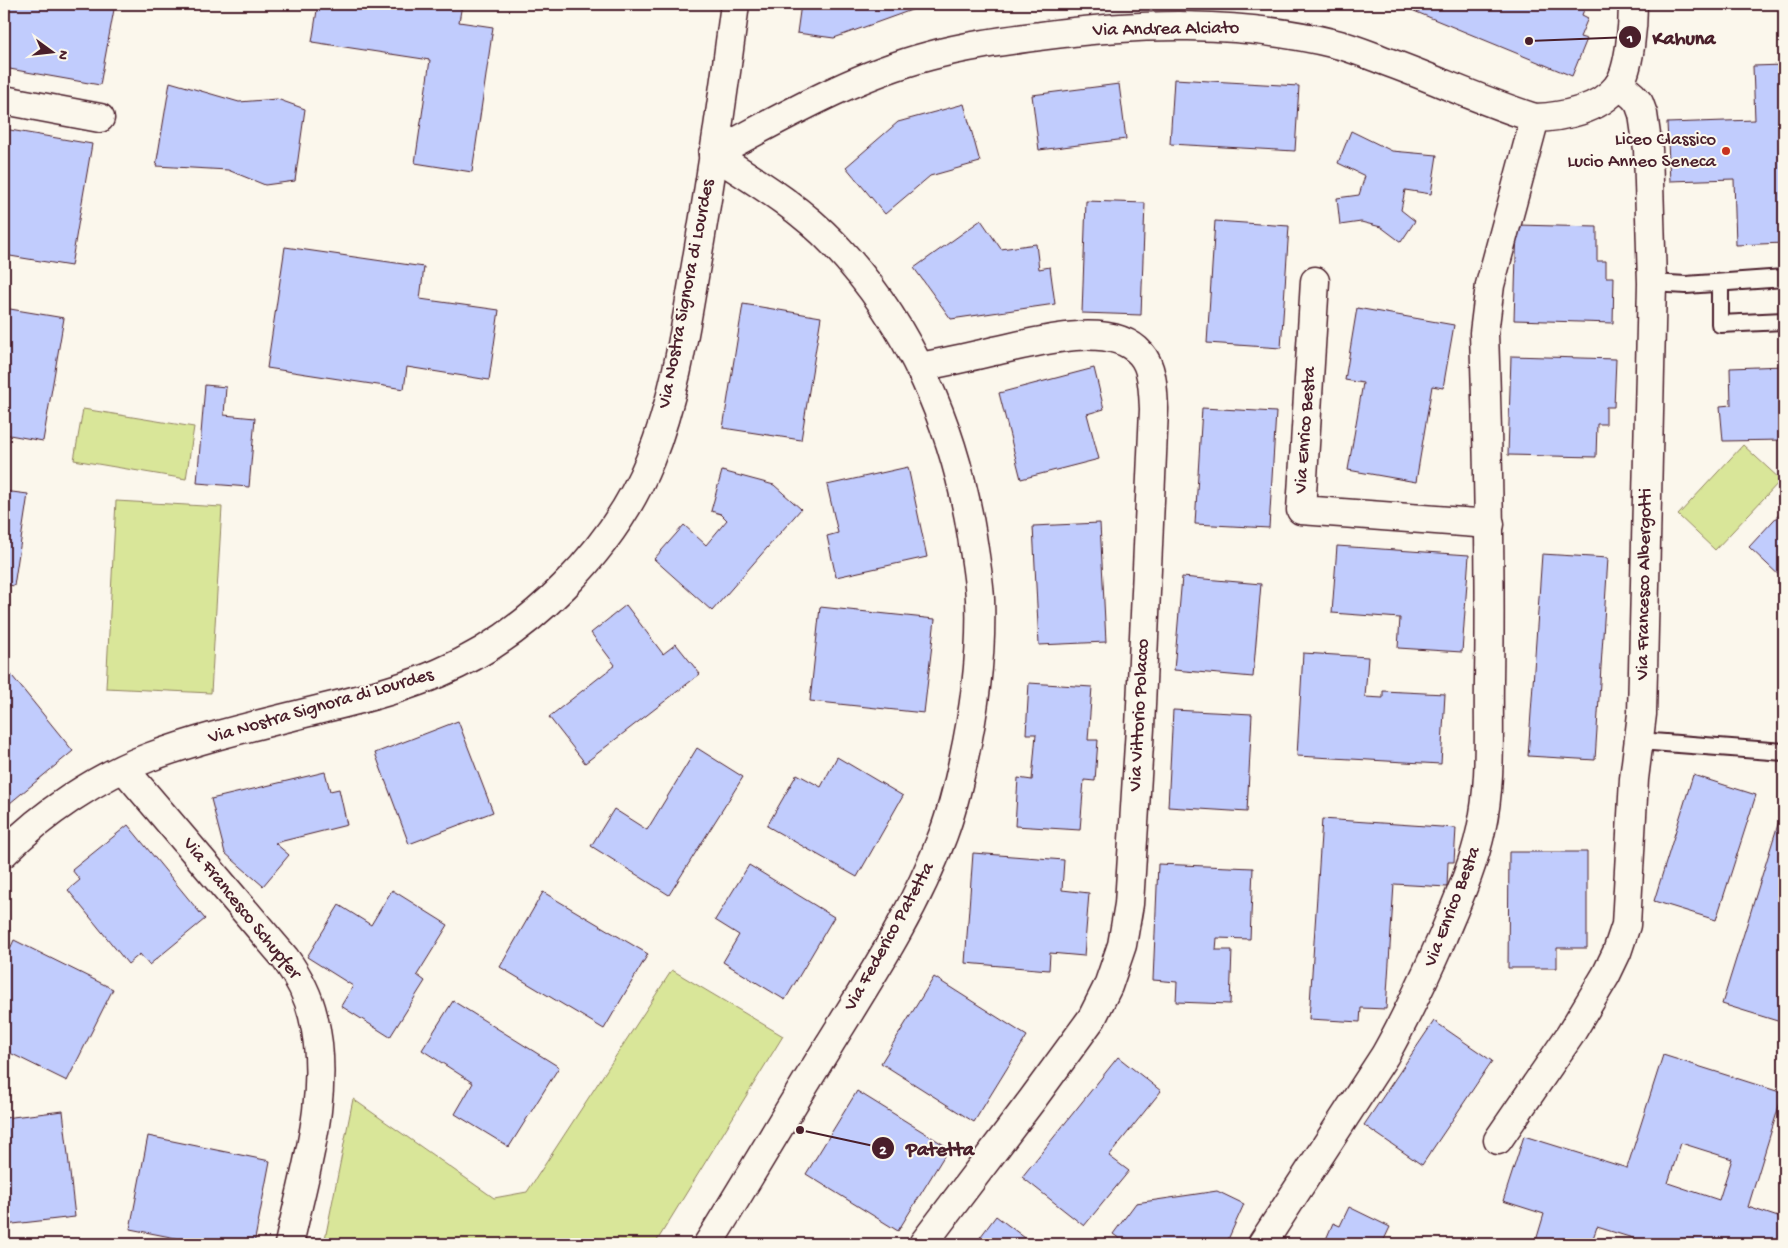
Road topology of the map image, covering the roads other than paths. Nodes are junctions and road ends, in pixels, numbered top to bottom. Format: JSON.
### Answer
{"nodes":[{"id":1,"x":735,"y":4,"type":"edge"},
{"id":2,"x":1633,"y":4,"type":"edge"},
{"id":3,"x":1619,"y":84,"type":"junction"},
{"id":4,"x":4,"y":100,"type":"edge"},
{"id":5,"x":100,"y":118,"type":"dead end"},
{"id":6,"x":1534,"y":118,"type":"junction"},
{"id":7,"x":713,"y":154,"type":"junction"},
{"id":8,"x":1784,"y":278,"type":"edge"},
{"id":9,"x":1315,"y":281,"type":"dead end"},
{"id":10,"x":1720,"y":283,"type":"junction"},
{"id":11,"x":1652,"y":284,"type":"junction"},
{"id":12,"x":1784,"y":321,"type":"edge"},
{"id":13,"x":920,"y":367,"type":"junction"},
{"id":14,"x":1490,"y":524,"type":"junction"},
{"id":15,"x":1639,"y":741,"type":"junction"},
{"id":16,"x":1784,"y":752,"type":"edge"},
{"id":17,"x":124,"y":769,"type":"junction"},
{"id":18,"x":4,"y":853,"type":"edge"},
{"id":19,"x":1498,"y":1140,"type":"dead end"},
{"id":20,"x":289,"y":1244,"type":"edge"},
{"id":21,"x":708,"y":1244,"type":"edge"},
{"id":22,"x":923,"y":1244,"type":"edge"},
{"id":23,"x":1262,"y":1244,"type":"edge"}],
"edges":[{"from":1,"to":7,"type":"street","name":"Via Nostra Signora di Lourdes"},
{"from":2,"to":3,"type":"street"},
{"from":3,"to":6,"type":"street","name":"Via Andrea Alciato"},
{"from":3,"to":11,"type":"street","name":"Via Francesco Albergotti"},
{"from":4,"to":5,"type":"street"},
{"from":6,"to":7,"type":"street","name":"Via Andrea Alciato"},
{"from":6,"to":14,"type":"street","name":"Via Enrico Besta"},
{"from":7,"to":13,"type":"street","name":"Via Federico Patetta"},
{"from":7,"to":17,"type":"street","name":"Via Nostra Signora di Lourdes"},
{"from":8,"to":10,"type":"lane"},
{"from":9,"to":14,"type":"street","name":"Via Enrico Besta"},
{"from":10,"to":11,"type":"lane"},
{"from":10,"to":12,"type":"lane"},
{"from":11,"to":15,"type":"street","name":"Via Francesco Albergotti"},
{"from":13,"to":21,"type":"street","name":"Via Federico Patetta"},
{"from":13,"to":22,"type":"street","name":"Via Vittorio Polacco"},
{"from":14,"to":23,"type":"street","name":"Via Enrico Besta"},
{"from":15,"to":16,"type":"lane"},
{"from":15,"to":19,"type":"street","name":"Via Francesco Albergotti"},
{"from":17,"to":18,"type":"street","name":"Via Nostra Signora di Lourdes"},
{"from":17,"to":20,"type":"street","name":"Via Francesco Schupfer"}]}
